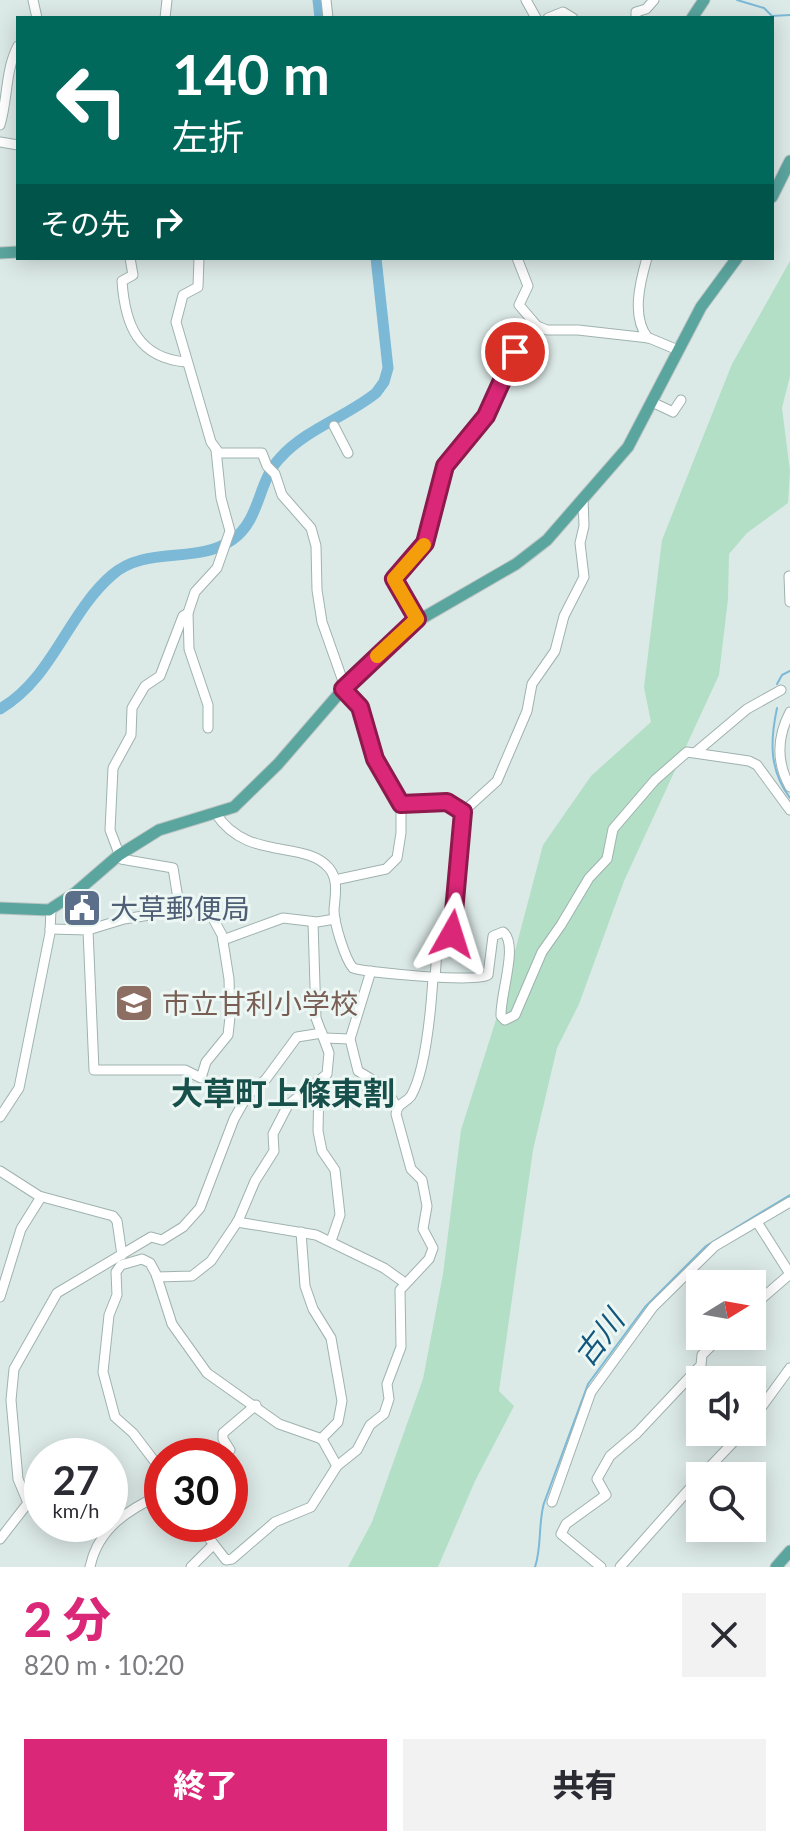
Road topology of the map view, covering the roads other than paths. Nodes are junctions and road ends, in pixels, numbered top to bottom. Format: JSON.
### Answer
{"nodes":[{"id":1,"x":654,"y":0,"type":"edge"},
{"id":2,"x":636,"y":16,"type":"edge"},
{"id":3,"x":16,"y":52,"type":"edge"},
{"id":4,"x":0,"y":125,"type":"edge"},
{"id":5,"x":790,"y":161,"type":"edge"},
{"id":6,"x":774,"y":193,"type":"edge"},
{"id":7,"x":130,"y":260,"type":"edge"},
{"id":8,"x":199,"y":260,"type":"edge"},
{"id":9,"x":518,"y":260,"type":"edge"},
{"id":10,"x":647,"y":260,"type":"edge"},
{"id":11,"x":736,"y":260,"type":"edge"},
{"id":12,"x":537,"y":326,"type":"junction"},
{"id":13,"x":648,"y":338,"type":"junction"},
{"id":14,"x":678,"y":350,"type":"junction"},
{"id":15,"x":186,"y":362,"type":"junction"},
{"id":16,"x":681,"y":400,"type":"dead end"},
{"id":17,"x":652,"y":402,"type":"junction"},
{"id":18,"x":334,"y":426,"type":"dead end"},
{"id":19,"x":216,"y":450,"type":"junction"},
{"id":20,"x":348,"y":453,"type":"dead end"},
{"id":21,"x":583,"y":498,"type":"junction"},
{"id":22,"x":789,"y":576,"type":"edge"},
{"id":23,"x":394,"y":579,"type":"junction"},
{"id":24,"x":382,"y":584,"type":"dead end"},
{"id":25,"x":790,"y":602,"type":"edge"},
{"id":26,"x":188,"y":613,"type":"junction"},
{"id":27,"x":417,"y":619,"type":"junction"},
{"id":28,"x":344,"y":688,"type":"junction"},
{"id":29,"x":781,"y":690,"type":"dead end"},
{"id":30,"x":790,"y":712,"type":"edge"},
{"id":31,"x":208,"y":728,"type":"dead end"},
{"id":32,"x":696,"y":752,"type":"junction"},
{"id":33,"x":790,"y":787,"type":"edge"},
{"id":34,"x":401,"y":804,"type":"junction"},
{"id":35,"x":790,"y":810,"type":"edge"},
{"id":36,"x":463,"y":812,"type":"junction"},
{"id":37,"x":216,"y":814,"type":"junction"},
{"id":38,"x":119,"y":855,"type":"junction"},
{"id":39,"x":335,"y":880,"type":"junction"},
{"id":40,"x":0,"y":908,"type":"edge"},
{"id":41,"x":51,"y":909,"type":"junction"},
{"id":42,"x":180,"y":911,"type":"junction"},
{"id":43,"x":335,"y":919,"type":"junction"},
{"id":44,"x":313,"y":922,"type":"junction"},
{"id":45,"x":50,"y":929,"type":"junction"},
{"id":46,"x":88,"y":930,"type":"junction"},
{"id":47,"x":223,"y":940,"type":"junction"},
{"id":48,"x":371,"y":971,"type":"junction"},
{"id":49,"x":434,"y":978,"type":"junction"},
{"id":50,"x":324,"y":1035,"type":"junction"},
{"id":51,"x":350,"y":1039,"type":"junction"},
{"id":52,"x":319,"y":1084,"type":"junction"},
{"id":53,"x":397,"y":1108,"type":"junction"},
{"id":54,"x":0,"y":1117,"type":"edge"},
{"id":55,"x":0,"y":1171,"type":"edge"},
{"id":56,"x":41,"y":1197,"type":"junction"},
{"id":57,"x":790,"y":1202,"type":"edge"},
{"id":58,"x":237,"y":1222,"type":"junction"},
{"id":59,"x":757,"y":1222,"type":"junction"},
{"id":60,"x":301,"y":1232,"type":"junction"},
{"id":61,"x":331,"y":1241,"type":"junction"},
{"id":62,"x":122,"y":1254,"type":"junction"},
{"id":63,"x":121,"y":1265,"type":"junction"},
{"id":64,"x":790,"y":1274,"type":"edge"},
{"id":65,"x":157,"y":1277,"type":"junction"},
{"id":66,"x":405,"y":1283,"type":"junction"},
{"id":67,"x":766,"y":1295,"type":"edge"},
{"id":68,"x":0,"y":1297,"type":"edge"},
{"id":69,"x":707,"y":1350,"type":"edge"},
{"id":70,"x":790,"y":1368,"type":"edge"},
{"id":71,"x":766,"y":1401,"type":"edge"},
{"id":72,"x":256,"y":1405,"type":"junction"},
{"id":73,"x":223,"y":1438,"type":"edge"},
{"id":74,"x":321,"y":1439,"type":"junction"},
{"id":75,"x":730,"y":1446,"type":"edge"},
{"id":76,"x":144,"y":1447,"type":"edge"},
{"id":77,"x":715,"y":1462,"type":"edge"},
{"id":78,"x":337,"y":1466,"type":"junction"},
{"id":79,"x":686,"y":1494,"type":"edge"},
{"id":80,"x":552,"y":1502,"type":"dead end"},
{"id":81,"x":144,"y":1503,"type":"edge"},
{"id":82,"x":0,"y":1539,"type":"edge"},
{"id":83,"x":211,"y":1542,"type":"edge"},
{"id":84,"x":213,"y":1545,"type":"junction"},
{"id":85,"x":790,"y":1551,"type":"edge"},
{"id":86,"x":90,"y":1567,"type":"edge"},
{"id":87,"x":191,"y":1567,"type":"edge"},
{"id":88,"x":601,"y":1567,"type":"edge"},
{"id":89,"x":620,"y":1567,"type":"edge"},
{"id":90,"x":776,"y":1567,"type":"edge"}],
"edges":[{"from":1,"to":2,"type":"street"},
{"from":3,"to":4,"type":"street"},
{"from":5,"to":6,"type":"main road"},
{"from":7,"to":15,"type":"street"},
{"from":8,"to":15,"type":"street"},
{"from":9,"to":12,"type":"street"},
{"from":10,"to":13,"type":"street"},
{"from":11,"to":14,"type":"main road"},
{"from":12,"to":13,"type":"street"},
{"from":12,"to":23,"type":"street"},
{"from":13,"to":14,"type":"street"},
{"from":14,"to":17,"type":"main road"},
{"from":15,"to":19,"type":"street"},
{"from":16,"to":17,"type":"street"},
{"from":17,"to":21,"type":"main road"},
{"from":18,"to":20,"type":"street"},
{"from":19,"to":26,"type":"street"},
{"from":19,"to":28,"type":"street"},
{"from":21,"to":27,"type":"main road"},
{"from":21,"to":36,"type":"street"},
{"from":22,"to":25,"type":"street"},
{"from":23,"to":24,"type":"street"},
{"from":23,"to":27,"type":"street"},
{"from":26,"to":31,"type":"street"},
{"from":26,"to":38,"type":"street"},
{"from":27,"to":28,"type":"main road"},
{"from":28,"to":34,"type":"street"},
{"from":28,"to":37,"type":"main road"},
{"from":29,"to":32,"type":"street"},
{"from":30,"to":33,"type":"street"},
{"from":32,"to":35,"type":"street"},
{"from":32,"to":49,"type":"street"},
{"from":34,"to":36,"type":"street"},
{"from":34,"to":39,"type":"street"},
{"from":36,"to":49,"type":"street"},
{"from":37,"to":38,"type":"main road"},
{"from":37,"to":39,"type":"street"},
{"from":38,"to":41,"type":"main road"},
{"from":38,"to":42,"type":"street"},
{"from":39,"to":43,"type":"street"},
{"from":40,"to":41,"type":"main road"},
{"from":41,"to":45,"type":"street"},
{"from":42,"to":46,"type":"street"},
{"from":42,"to":47,"type":"street"},
{"from":43,"to":44,"type":"street"},
{"from":43,"to":48,"type":"street"},
{"from":44,"to":47,"type":"street"},
{"from":44,"to":50,"type":"street"},
{"from":45,"to":46,"type":"street"},
{"from":45,"to":54,"type":"street"},
{"from":46,"to":47,"type":"street"},
{"from":48,"to":49,"type":"street"},
{"from":48,"to":51,"type":"street"},
{"from":49,"to":53,"type":"street"},
{"from":50,"to":51,"type":"street"},
{"from":50,"to":52,"type":"street"},
{"from":50,"to":62,"type":"street"},
{"from":51,"to":53,"type":"street"},
{"from":52,"to":58,"type":"street"},
{"from":52,"to":61,"type":"street"},
{"from":53,"to":66,"type":"street"},
{"from":55,"to":56,"type":"street"},
{"from":56,"to":62,"type":"street"},
{"from":56,"to":68,"type":"street"},
{"from":57,"to":59,"type":"street"},
{"from":58,"to":60,"type":"street"},
{"from":58,"to":65,"type":"street"},
{"from":59,"to":64,"type":"street"},
{"from":59,"to":80,"type":"street"},
{"from":60,"to":61,"type":"street"},
{"from":60,"to":74,"type":"street"},
{"from":61,"to":66,"type":"street"},
{"from":62,"to":63,"type":"street"},
{"from":62,"to":82,"type":"street"},
{"from":63,"to":65,"type":"street"},
{"from":63,"to":76,"type":"street"},
{"from":64,"to":67,"type":"street"},
{"from":65,"to":72,"type":"street"},
{"from":66,"to":78,"type":"street"},
{"from":69,"to":88,"type":"street"},
{"from":70,"to":71,"type":"street"},
{"from":72,"to":73,"type":"street"},
{"from":72,"to":74,"type":"street"},
{"from":74,"to":78,"type":"street"},
{"from":75,"to":77,"type":"street"},
{"from":78,"to":84,"type":"street"},
{"from":79,"to":89,"type":"street"},
{"from":81,"to":86,"type":"street"},
{"from":83,"to":84,"type":"street"},
{"from":84,"to":87,"type":"street"},
{"from":85,"to":90,"type":"main road"}]}
